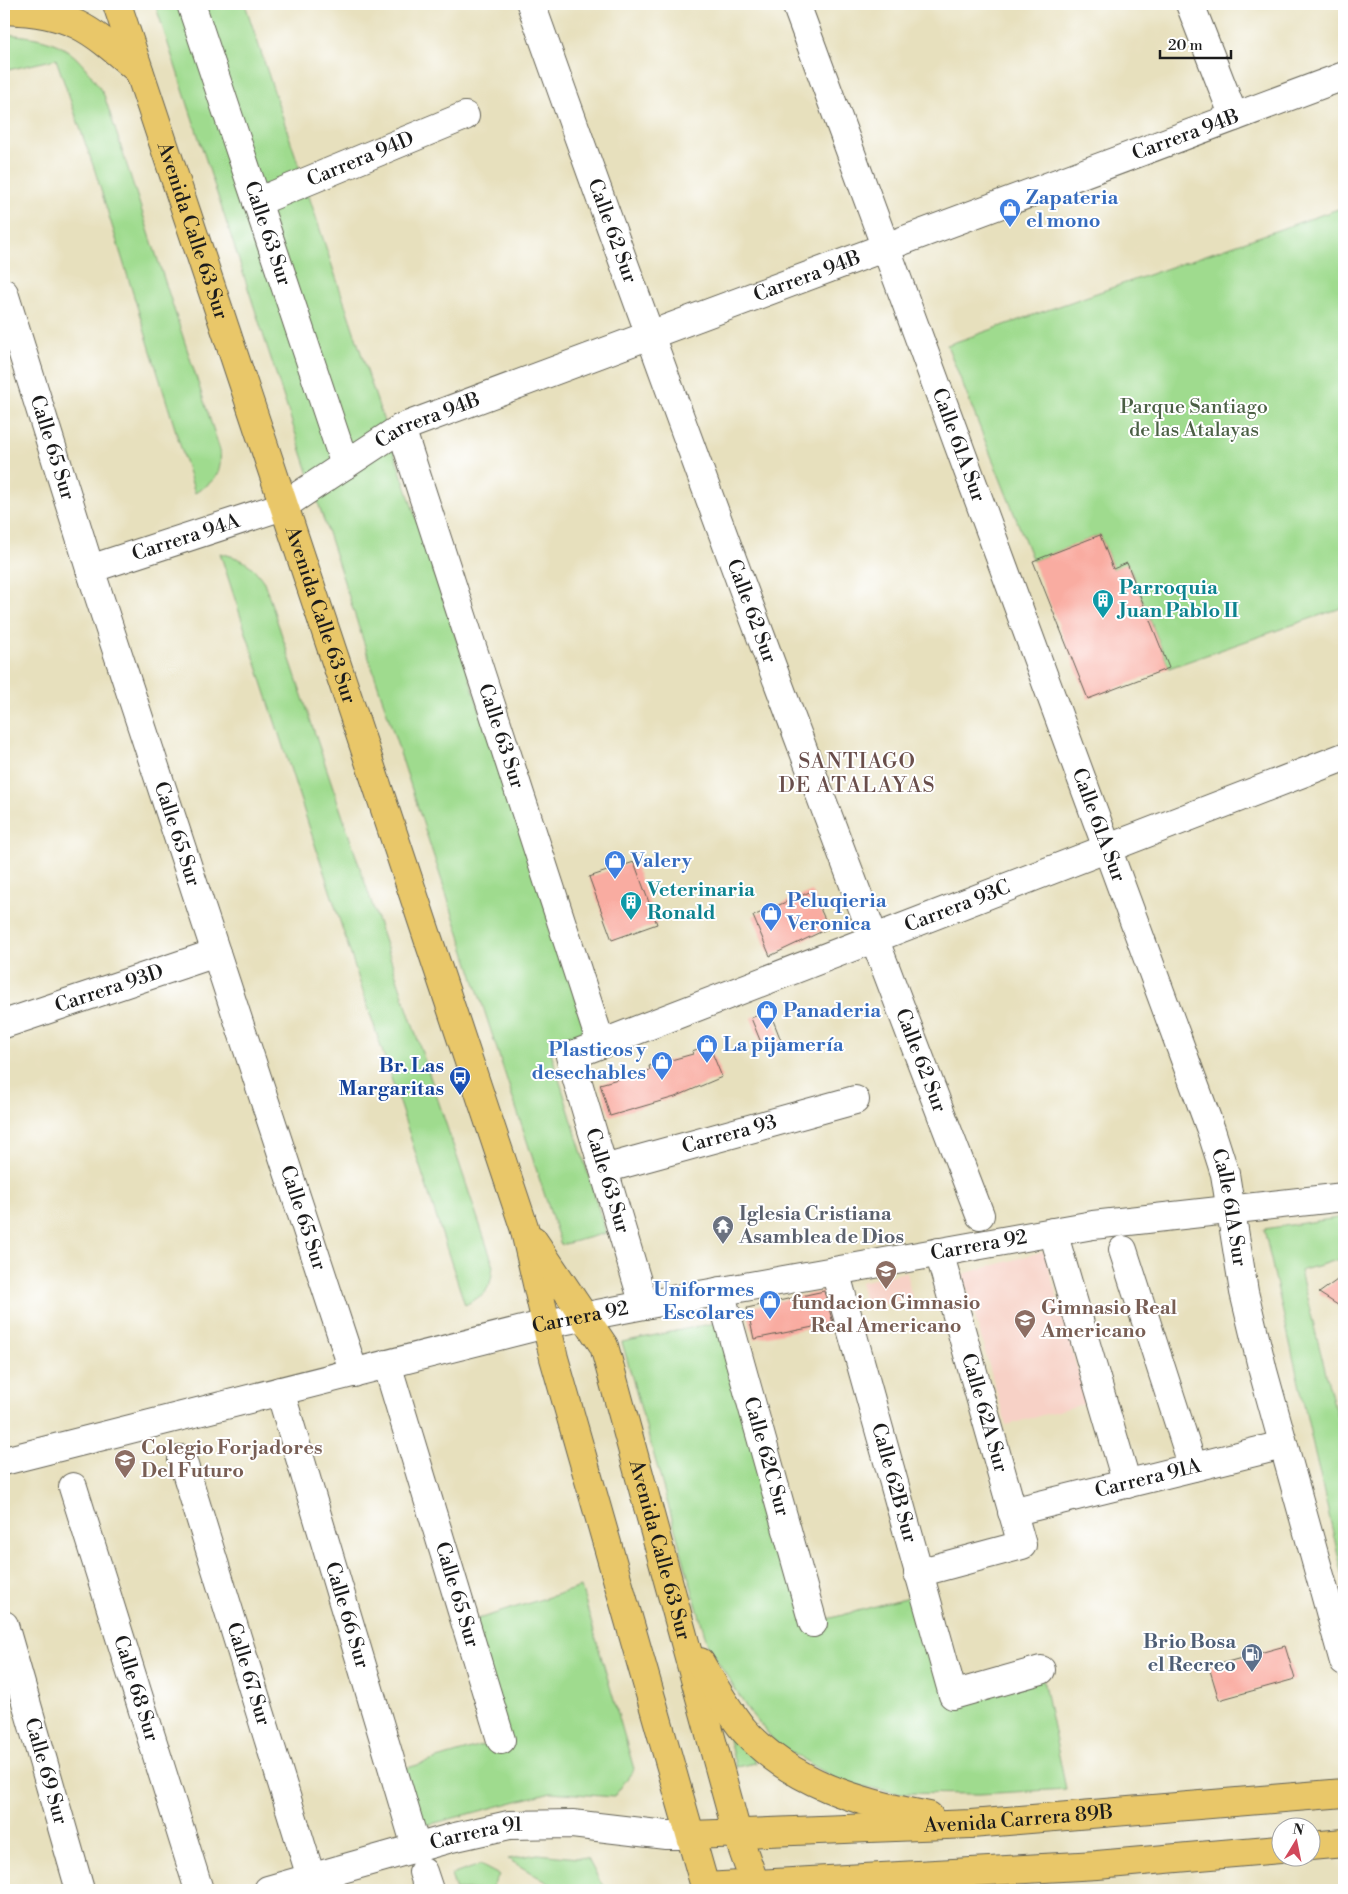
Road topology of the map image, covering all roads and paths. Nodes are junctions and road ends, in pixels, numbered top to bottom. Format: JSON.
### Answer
{"nodes":[{"id":1,"x":34,"y":4,"type":"edge"},
{"id":2,"x":117,"y":4,"type":"edge"},
{"id":3,"x":191,"y":4,"type":"edge"},
{"id":4,"x":531,"y":4,"type":"edge"},
{"id":5,"x":796,"y":4,"type":"edge"},
{"id":6,"x":1190,"y":4,"type":"edge"},
{"id":7,"x":4,"y":10,"type":"edge"},
{"id":8,"x":140,"y":72,"type":"junction"},
{"id":9,"x":1344,"y":76,"type":"edge"},
{"id":10,"x":465,"y":116,"type":"dead end"},
{"id":11,"x":1234,"y":117,"type":"junction"},
{"id":12,"x":257,"y":202,"type":"junction"},
{"id":13,"x":887,"y":247,"type":"junction"},
{"id":14,"x":4,"y":293,"type":"edge"},
{"id":15,"x":649,"y":336,"type":"junction"},
{"id":16,"x":401,"y":428,"type":"junction"},
{"id":17,"x":345,"y":465,"type":"junction"},
{"id":18,"x":283,"y":506,"type":"junction"},
{"id":19,"x":90,"y":569,"type":"junction"},
{"id":20,"x":1344,"y":756,"type":"edge"},
{"id":21,"x":1106,"y":849,"type":"junction"},
{"id":22,"x":874,"y":939,"type":"junction"},
{"id":23,"x":216,"y":953,"type":"junction"},
{"id":24,"x":4,"y":1024,"type":"edge"},
{"id":25,"x":601,"y":1044,"type":"junction"},
{"id":26,"x":570,"y":1056,"type":"joint"},
{"id":27,"x":855,"y":1100,"type":"dead end"},
{"id":28,"x":604,"y":1169,"type":"junction"},
{"id":29,"x":1344,"y":1197,"type":"edge"},
{"id":30,"x":1232,"y":1208,"type":"junction"},
{"id":31,"x":980,"y":1215,"type":"dead end"},
{"id":32,"x":524,"y":1227,"type":"junction"},
{"id":33,"x":1053,"y":1232,"type":"junction"},
{"id":34,"x":1123,"y":1250,"type":"dead end"},
{"id":35,"x":939,"y":1252,"type":"junction"},
{"id":36,"x":834,"y":1271,"type":"junction"},
{"id":37,"x":720,"y":1291,"type":"junction"},
{"id":38,"x":644,"y":1305,"type":"junction"},
{"id":39,"x":584,"y":1317,"type":"junction"},
{"id":40,"x":546,"y":1324,"type":"junction"},
{"id":41,"x":387,"y":1364,"type":"junction"},
{"id":42,"x":354,"y":1373,"type":"junction"},
{"id":43,"x":280,"y":1391,"type":"junction"},
{"id":44,"x":1283,"y":1445,"type":"junction"},
{"id":45,"x":182,"y":1459,"type":"dead end"},
{"id":46,"x":4,"y":1461,"type":"edge"},
{"id":47,"x":1193,"y":1467,"type":"junction"},
{"id":48,"x":1127,"y":1484,"type":"junction"},
{"id":49,"x":73,"y":1487,"type":"dead end"},
{"id":50,"x":1012,"y":1512,"type":"junction"},
{"id":51,"x":918,"y":1573,"type":"junction"},
{"id":52,"x":813,"y":1623,"type":"dead end"},
{"id":53,"x":4,"y":1625,"type":"edge"},
{"id":54,"x":681,"y":1630,"type":"junction"},
{"id":55,"x":1344,"y":1662,"type":"edge"},
{"id":56,"x":1041,"y":1670,"type":"dead end"},
{"id":57,"x":501,"y":1740,"type":"dead end"},
{"id":58,"x":1344,"y":1794,"type":"edge"},
{"id":59,"x":971,"y":1824,"type":"junction"},
{"id":60,"x":737,"y":1833,"type":"junction"},
{"id":61,"x":690,"y":1835,"type":"junction"},
{"id":62,"x":414,"y":1840,"type":"dead end"},
{"id":63,"x":1344,"y":1842,"type":"edge"},
{"id":64,"x":1320,"y":1845,"type":"edge"},
{"id":65,"x":1270,"y":1850,"type":"edge"},
{"id":66,"x":1014,"y":1870,"type":"junction"},
{"id":67,"x":313,"y":1884,"type":"edge"},
{"id":68,"x":756,"y":1887,"type":"edge"},
{"id":69,"x":706,"y":1889,"type":"edge"},
{"id":70,"x":80,"y":1890,"type":"edge"},
{"id":71,"x":199,"y":1890,"type":"edge"},
{"id":72,"x":268,"y":1890,"type":"edge"},
{"id":73,"x":950,"y":1890,"type":"edge"}],
"edges":[{"from":1,"to":7,"type":"main road"},
{"from":2,"to":8,"type":"main road","name":"Avenida Calle 63 Sur"},
{"from":3,"to":12,"type":"street","name":"Calle 63 Sur"},
{"from":4,"to":15,"type":"street","name":"Calle 62 Sur"},
{"from":5,"to":13,"type":"street","name":"Calle 61A Sur"},
{"from":6,"to":11,"type":"street"},
{"from":7,"to":8,"type":"main road"},
{"from":8,"to":18,"type":"main road","name":"Avenida Calle 63 Sur"},
{"from":9,"to":11,"type":"street","name":"Carrera 94B"},
{"from":10,"to":12,"type":"street","name":"Carrera 94D"},
{"from":11,"to":13,"type":"street","name":"Carrera 94B"},
{"from":12,"to":17,"type":"street","name":"Calle 63 Sur"},
{"from":13,"to":15,"type":"street","name":"Carrera 94B"},
{"from":13,"to":21,"type":"street","name":"Calle 61A Sur"},
{"from":14,"to":19,"type":"street","name":"Calle 65 Sur"},
{"from":15,"to":16,"type":"street","name":"Carrera 94B"},
{"from":15,"to":22,"type":"street","name":"Calle 62 Sur"},
{"from":16,"to":17,"type":"street","name":"Carrera 94B"},
{"from":16,"to":25,"type":"street","name":"Calle 63 Sur"},
{"from":17,"to":18,"type":"street","name":"Carrera 94B"},
{"from":18,"to":19,"type":"street","name":"Carrera 94A"},
{"from":18,"to":32,"type":"main road","name":"Avenida Calle 63 Sur"},
{"from":19,"to":23,"type":"street","name":"Calle 65 Sur"},
{"from":20,"to":21,"type":"street","name":"Carrera 93C"},
{"from":21,"to":22,"type":"street","name":"Carrera 93C"},
{"from":21,"to":30,"type":"street","name":"Calle 61A Sur"},
{"from":22,"to":25,"type":"street","name":"Carrera 93C"},
{"from":22,"to":31,"type":"street","name":"Calle 62 Sur"},
{"from":23,"to":24,"type":"street","name":"Carrera 93D"},
{"from":23,"to":42,"type":"street","name":"Calle 65 Sur"},
{"from":25,"to":26,"type":"street","name":"Carrera 93C"},
{"from":26,"to":28,"type":"street","name":"Calle 63 Sur"},
{"from":27,"to":28,"type":"street","name":"Carrera 93"},
{"from":28,"to":38,"type":"street","name":"Calle 63 Sur"},
{"from":29,"to":30,"type":"street","name":"Carrera 92"},
{"from":30,"to":33,"type":"street","name":"Carrera 92"},
{"from":30,"to":44,"type":"street","name":"Calle 61A Sur"},
{"from":32,"to":39,"type":"main road","name":"Avenida Calle 63 Sur"},
{"from":32,"to":40,"type":"main road","name":"Avenida Calle 63 Sur"},
{"from":33,"to":35,"type":"street","name":"Carrera 92"},
{"from":33,"to":48,"type":"street"},
{"from":34,"to":47,"type":"street"},
{"from":35,"to":36,"type":"street","name":"Carrera 92"},
{"from":35,"to":50,"type":"street","name":"Calle 62A Sur"},
{"from":36,"to":37,"type":"street","name":"Carrera 92"},
{"from":36,"to":51,"type":"street","name":"Calle 62B Sur"},
{"from":37,"to":38,"type":"street","name":"Carrera 92"},
{"from":37,"to":52,"type":"street","name":"Calle 62C Sur"},
{"from":38,"to":39,"type":"street","name":"Carrera 92"},
{"from":39,"to":40,"type":"street","name":"Carrera 92"},
{"from":39,"to":54,"type":"main road","name":"Avenida Calle 63 Sur"},
{"from":40,"to":41,"type":"street","name":"Carrera 92"},
{"from":40,"to":61,"type":"main road","name":"Avenida Calle 63 Sur"},
{"from":41,"to":42,"type":"street","name":"Carrera 92"},
{"from":41,"to":57,"type":"street","name":"Calle 65 Sur"},
{"from":42,"to":43,"type":"street","name":"Carrera 92"},
{"from":43,"to":46,"type":"street","name":"Carrera 92"},
{"from":43,"to":62,"type":"street","name":"Calle 66 Sur"},
{"from":44,"to":47,"type":"street","name":"Carrera 91A"},
{"from":44,"to":55,"type":"street","name":"Calle 61A Sur"},
{"from":45,"to":67,"type":"street","name":"Calle 67 Sur"},
{"from":47,"to":48,"type":"street","name":"Carrera 91A"},
{"from":48,"to":50,"type":"street","name":"Carrera 91A"},
{"from":49,"to":71,"type":"street","name":"Calle 68 Sur"},
{"from":50,"to":51,"type":"street","name":"Calle 62A Sur"},
{"from":51,"to":56,"type":"street","name":"Calle 62B Sur"},
{"from":53,"to":70,"type":"street","name":"Calle 69 Sur"},
{"from":54,"to":59,"type":"main road"},
{"from":54,"to":60,"type":"main road","name":"Avenida Calle 63 Sur"},
{"from":58,"to":59,"type":"main road","name":"Avenida Carrera 89B"},
{"from":59,"to":60,"type":"main road","name":"Avenida Carrera 89B"},
{"from":60,"to":61,"type":"main road","name":"Avenida Carrera 89B"},
{"from":60,"to":68,"type":"main road","name":"Avenida Calle 63 Sur"},
{"from":61,"to":67,"type":"street","name":"Carrera 91"},
{"from":61,"to":69,"type":"main road","name":"Avenida Calle 63 Sur"},
{"from":63,"to":64,"type":"main road"},
{"from":65,"to":66,"type":"main road"},
{"from":66,"to":68,"type":"main road"},
{"from":66,"to":73,"type":"main road"},
{"from":67,"to":72,"type":"street","name":"Carrera 91"},
{"from":68,"to":69,"type":"main road"}]}
